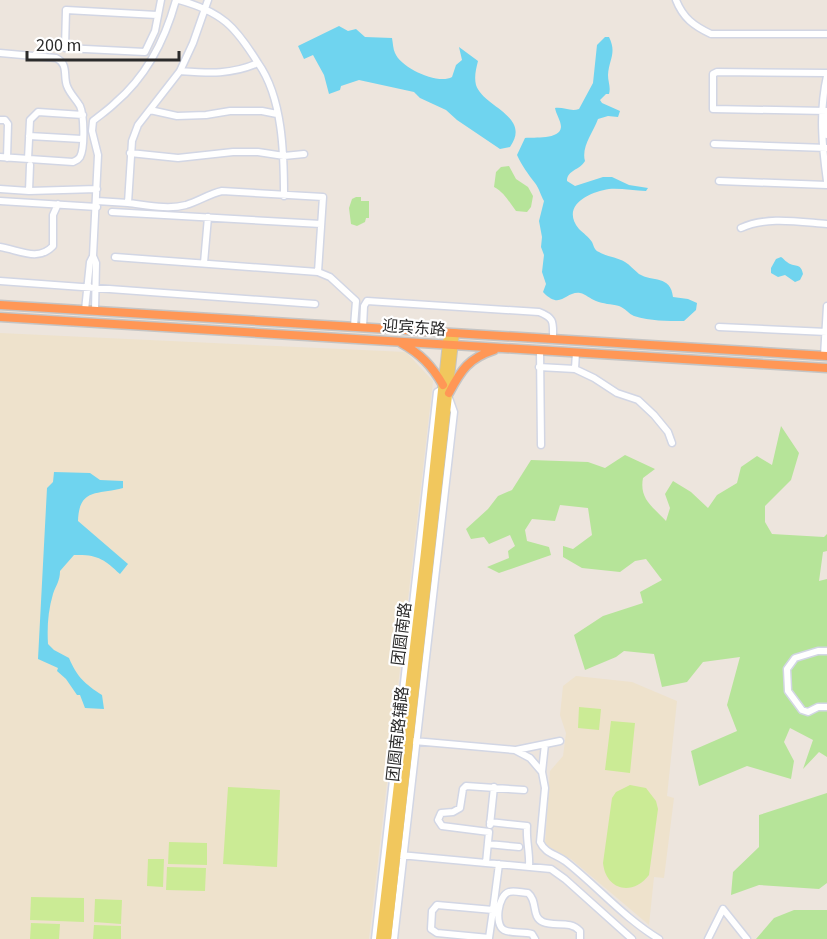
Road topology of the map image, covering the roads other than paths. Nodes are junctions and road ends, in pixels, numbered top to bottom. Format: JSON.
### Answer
{"nodes":[{"id":1,"x":161,"y":0,"type":"edge"},
{"id":2,"x":177,"y":0,"type":"edge"},
{"id":3,"x":208,"y":0,"type":"edge"},
{"id":4,"x":676,"y":0,"type":"edge"},
{"id":5,"x":204,"y":7,"type":"junction"},
{"id":6,"x":157,"y":15,"type":"junction"},
{"id":7,"x":827,"y":34,"type":"edge"},
{"id":8,"x":0,"y":54,"type":"edge"},
{"id":9,"x":258,"y":63,"type":"junction"},
{"id":10,"x":180,"y":71,"type":"junction"},
{"id":11,"x":827,"y":77,"type":"edge"},
{"id":12,"x":150,"y":110,"type":"junction"},
{"id":13,"x":277,"y":114,"type":"junction"},
{"id":14,"x":825,"y":114,"type":"edge"},
{"id":15,"x":82,"y":115,"type":"junction"},
{"id":16,"x":0,"y":120,"type":"edge"},
{"id":17,"x":827,"y":135,"type":"edge"},
{"id":18,"x":29,"y":136,"type":"junction"},
{"id":19,"x":82,"y":139,"type":"junction"},
{"id":20,"x":714,"y":144,"type":"dead end"},
{"id":21,"x":825,"y":148,"type":"edge"},
{"id":22,"x":130,"y":153,"type":"junction"},
{"id":23,"x":304,"y":154,"type":"dead end"},
{"id":24,"x":284,"y":156,"type":"junction"},
{"id":25,"x":3,"y":158,"type":"edge"},
{"id":26,"x":826,"y":159,"type":"edge"},
{"id":27,"x":29,"y":162,"type":"junction"},
{"id":28,"x":719,"y":181,"type":"dead end"},
{"id":29,"x":827,"y":183,"type":"edge"},
{"id":30,"x":0,"y":189,"type":"edge"},
{"id":31,"x":97,"y":189,"type":"junction"},
{"id":32,"x":29,"y":191,"type":"junction"},
{"id":33,"x":284,"y":196,"type":"junction"},
{"id":34,"x":0,"y":201,"type":"edge"},
{"id":35,"x":128,"y":203,"type":"junction"},
{"id":36,"x":58,"y":204,"type":"junction"},
{"id":37,"x":97,"y":204,"type":"junction"},
{"id":38,"x":112,"y":212,"type":"dead end"},
{"id":39,"x":208,"y":217,"type":"junction"},
{"id":40,"x":321,"y":224,"type":"junction"},
{"id":41,"x":827,"y":224,"type":"edge"},
{"id":42,"x":741,"y":228,"type":"dead end"},
{"id":43,"x":0,"y":247,"type":"edge"},
{"id":44,"x":115,"y":257,"type":"dead end"},
{"id":45,"x":204,"y":263,"type":"junction"},
{"id":46,"x":318,"y":272,"type":"junction"},
{"id":47,"x":0,"y":281,"type":"edge"},
{"id":48,"x":91,"y":287,"type":"junction"},
{"id":49,"x":315,"y":304,"type":"dead end"},
{"id":50,"x":0,"y":306,"type":"edge"},
{"id":51,"x":827,"y":306,"type":"edge"},
{"id":52,"x":85,"y":310,"type":"junction"},
{"id":53,"x":95,"y":311,"type":"junction"},
{"id":54,"x":0,"y":317,"type":"edge"},
{"id":55,"x":359,"y":327,"type":"junction"},
{"id":56,"x":719,"y":327,"type":"dead end"},
{"id":57,"x":826,"y":330,"type":"edge"},
{"id":58,"x":452,"y":333,"type":"junction"},
{"id":59,"x":553,"y":338,"type":"junction"},
{"id":60,"x":398,"y":342,"type":"junction"},
{"id":61,"x":451,"y":345,"type":"junction"},
{"id":62,"x":500,"y":348,"type":"junction"},
{"id":63,"x":540,"y":350,"type":"junction"},
{"id":64,"x":576,"y":352,"type":"junction"},
{"id":65,"x":825,"y":356,"type":"edge"},
{"id":66,"x":539,"y":367,"type":"junction"},
{"id":67,"x":827,"y":368,"type":"edge"},
{"id":68,"x":575,"y":369,"type":"junction"},
{"id":69,"x":446,"y":391,"type":"junction"},
{"id":70,"x":672,"y":443,"type":"dead end"},
{"id":71,"x":541,"y":445,"type":"dead end"},
{"id":72,"x":827,"y":651,"type":"edge"},
{"id":73,"x":827,"y":707,"type":"edge"},
{"id":74,"x":413,"y":741,"type":"junction"},
{"id":75,"x":560,"y":741,"type":"dead end"},
{"id":76,"x":545,"y":744,"type":"junction"},
{"id":77,"x":515,"y":750,"type":"junction"},
{"id":78,"x":542,"y":772,"type":"junction"},
{"id":79,"x":494,"y":787,"type":"junction"},
{"id":80,"x":524,"y":790,"type":"dead end"},
{"id":81,"x":490,"y":822,"type":"junction"},
{"id":82,"x":489,"y":832,"type":"junction"},
{"id":83,"x":488,"y":844,"type":"junction"},
{"id":84,"x":519,"y":847,"type":"dead end"},
{"id":85,"x":400,"y":855,"type":"junction"},
{"id":86,"x":486,"y":863,"type":"junction"},
{"id":87,"x":499,"y":864,"type":"junction"},
{"id":88,"x":529,"y":867,"type":"junction"},
{"id":89,"x":493,"y":910,"type":"junction"},
{"id":90,"x":375,"y":939,"type":"edge"},
{"id":91,"x":380,"y":939,"type":"edge"},
{"id":92,"x":387,"y":939,"type":"edge"},
{"id":93,"x":394,"y":939,"type":"edge"},
{"id":94,"x":489,"y":939,"type":"edge"},
{"id":95,"x":535,"y":939,"type":"edge"},
{"id":96,"x":580,"y":939,"type":"edge"},
{"id":97,"x":632,"y":939,"type":"edge"},
{"id":98,"x":658,"y":939,"type":"edge"},
{"id":99,"x":708,"y":939,"type":"edge"},
{"id":100,"x":747,"y":939,"type":"edge"}],
"edges":[{"from":1,"to":6,"type":"street"},
{"from":2,"to":5,"type":"street"},
{"from":2,"to":31,"type":"street"},
{"from":3,"to":5,"type":"street"},
{"from":4,"to":7,"type":"street"},
{"from":5,"to":9,"type":"street"},
{"from":5,"to":10,"type":"street"},
{"from":6,"to":6,"type":"street"},
{"from":8,"to":15,"type":"street"},
{"from":9,"to":10,"type":"street"},
{"from":9,"to":13,"type":"street"},
{"from":10,"to":12,"type":"street"},
{"from":11,"to":14,"type":"street"},
{"from":11,"to":14,"type":"street"},
{"from":12,"to":13,"type":"street"},
{"from":12,"to":22,"type":"street"},
{"from":13,"to":24,"type":"street"},
{"from":14,"to":17,"type":"street"},
{"from":14,"to":21,"type":"street"},
{"from":15,"to":18,"type":"street"},
{"from":15,"to":19,"type":"street"},
{"from":16,"to":25,"type":"street"},
{"from":18,"to":19,"type":"street"},
{"from":18,"to":27,"type":"street"},
{"from":19,"to":27,"type":"street"},
{"from":20,"to":21,"type":"street"},
{"from":21,"to":26,"type":"street"},
{"from":22,"to":24,"type":"street"},
{"from":22,"to":35,"type":"street"},
{"from":23,"to":24,"type":"street"},
{"from":24,"to":33,"type":"street"},
{"from":25,"to":27,"type":"street"},
{"from":26,"to":29,"type":"street"},
{"from":27,"to":32,"type":"street"},
{"from":28,"to":29,"type":"street"},
{"from":30,"to":32,"type":"street"},
{"from":31,"to":32,"type":"street"},
{"from":31,"to":37,"type":"street"},
{"from":33,"to":35,"type":"street"},
{"from":33,"to":40,"type":"street"},
{"from":34,"to":36,"type":"street"},
{"from":35,"to":37,"type":"street"},
{"from":36,"to":37,"type":"street"},
{"from":36,"to":43,"type":"street"},
{"from":37,"to":48,"type":"street"},
{"from":38,"to":39,"type":"street"},
{"from":39,"to":40,"type":"street"},
{"from":39,"to":45,"type":"street"},
{"from":40,"to":46,"type":"street"},
{"from":41,"to":42,"type":"street"},
{"from":44,"to":45,"type":"street"},
{"from":45,"to":46,"type":"street"},
{"from":46,"to":55,"type":"street"},
{"from":47,"to":48,"type":"street"},
{"from":48,"to":49,"type":"street"},
{"from":48,"to":52,"type":"street"},
{"from":48,"to":53,"type":"street"},
{"from":50,"to":52,"type":"highway","name":"迎宾东路"},
{"from":51,"to":57,"type":"street"},
{"from":52,"to":53,"type":"highway","name":"迎宾东路"},
{"from":53,"to":55,"type":"highway","name":"迎宾东路"},
{"from":54,"to":60,"type":"highway","name":"迎宾东路"},
{"from":55,"to":58,"type":"highway","name":"迎宾东路"},
{"from":55,"to":59,"type":"street"},
{"from":56,"to":57,"type":"street"},
{"from":57,"to":65,"type":"street"},
{"from":58,"to":59,"type":"highway","name":"迎宾东路"},
{"from":58,"to":61,"type":"main road","name":"团圆南路"},
{"from":59,"to":65,"type":"highway","name":"迎宾东路"},
{"from":60,"to":61,"type":"highway","name":"迎宾东路"},
{"from":60,"to":69,"type":"highway"},
{"from":61,"to":62,"type":"highway","name":"迎宾东路"},
{"from":61,"to":69,"type":"main road","name":"团圆南路"},
{"from":62,"to":63,"type":"highway","name":"迎宾东路"},
{"from":62,"to":69,"type":"highway"},
{"from":63,"to":64,"type":"highway","name":"迎宾东路"},
{"from":63,"to":66,"type":"street"},
{"from":64,"to":67,"type":"highway","name":"迎宾东路"},
{"from":64,"to":68,"type":"street"},
{"from":66,"to":68,"type":"street"},
{"from":66,"to":71,"type":"street"},
{"from":68,"to":70,"type":"street"},
{"from":69,"to":74,"type":"main road","name":"团圆南路"},
{"from":69,"to":90,"type":"street","name":"团圆南路辅路"},
{"from":69,"to":91,"type":"main road","name":"团圆南路"},
{"from":72,"to":73,"type":"street"},
{"from":74,"to":77,"type":"street"},
{"from":74,"to":85,"type":"main road","name":"团圆南路"},
{"from":75,"to":76,"type":"street"},
{"from":76,"to":77,"type":"street"},
{"from":76,"to":78,"type":"street"},
{"from":77,"to":78,"type":"street"},
{"from":78,"to":98,"type":"street"},
{"from":79,"to":80,"type":"street"},
{"from":79,"to":81,"type":"street"},
{"from":79,"to":82,"type":"street"},
{"from":81,"to":82,"type":"street"},
{"from":81,"to":88,"type":"street"},
{"from":82,"to":83,"type":"street"},
{"from":83,"to":84,"type":"street"},
{"from":83,"to":86,"type":"street"},
{"from":85,"to":86,"type":"street"},
{"from":85,"to":92,"type":"main road","name":"团圆南路"},
{"from":85,"to":93,"type":"street"},
{"from":86,"to":87,"type":"street"},
{"from":87,"to":88,"type":"street"},
{"from":87,"to":89,"type":"street"},
{"from":88,"to":97,"type":"street"},
{"from":89,"to":94,"type":"street"},
{"from":89,"to":94,"type":"street"},
{"from":95,"to":96,"type":"street"},
{"from":99,"to":100,"type":"street"}]}
